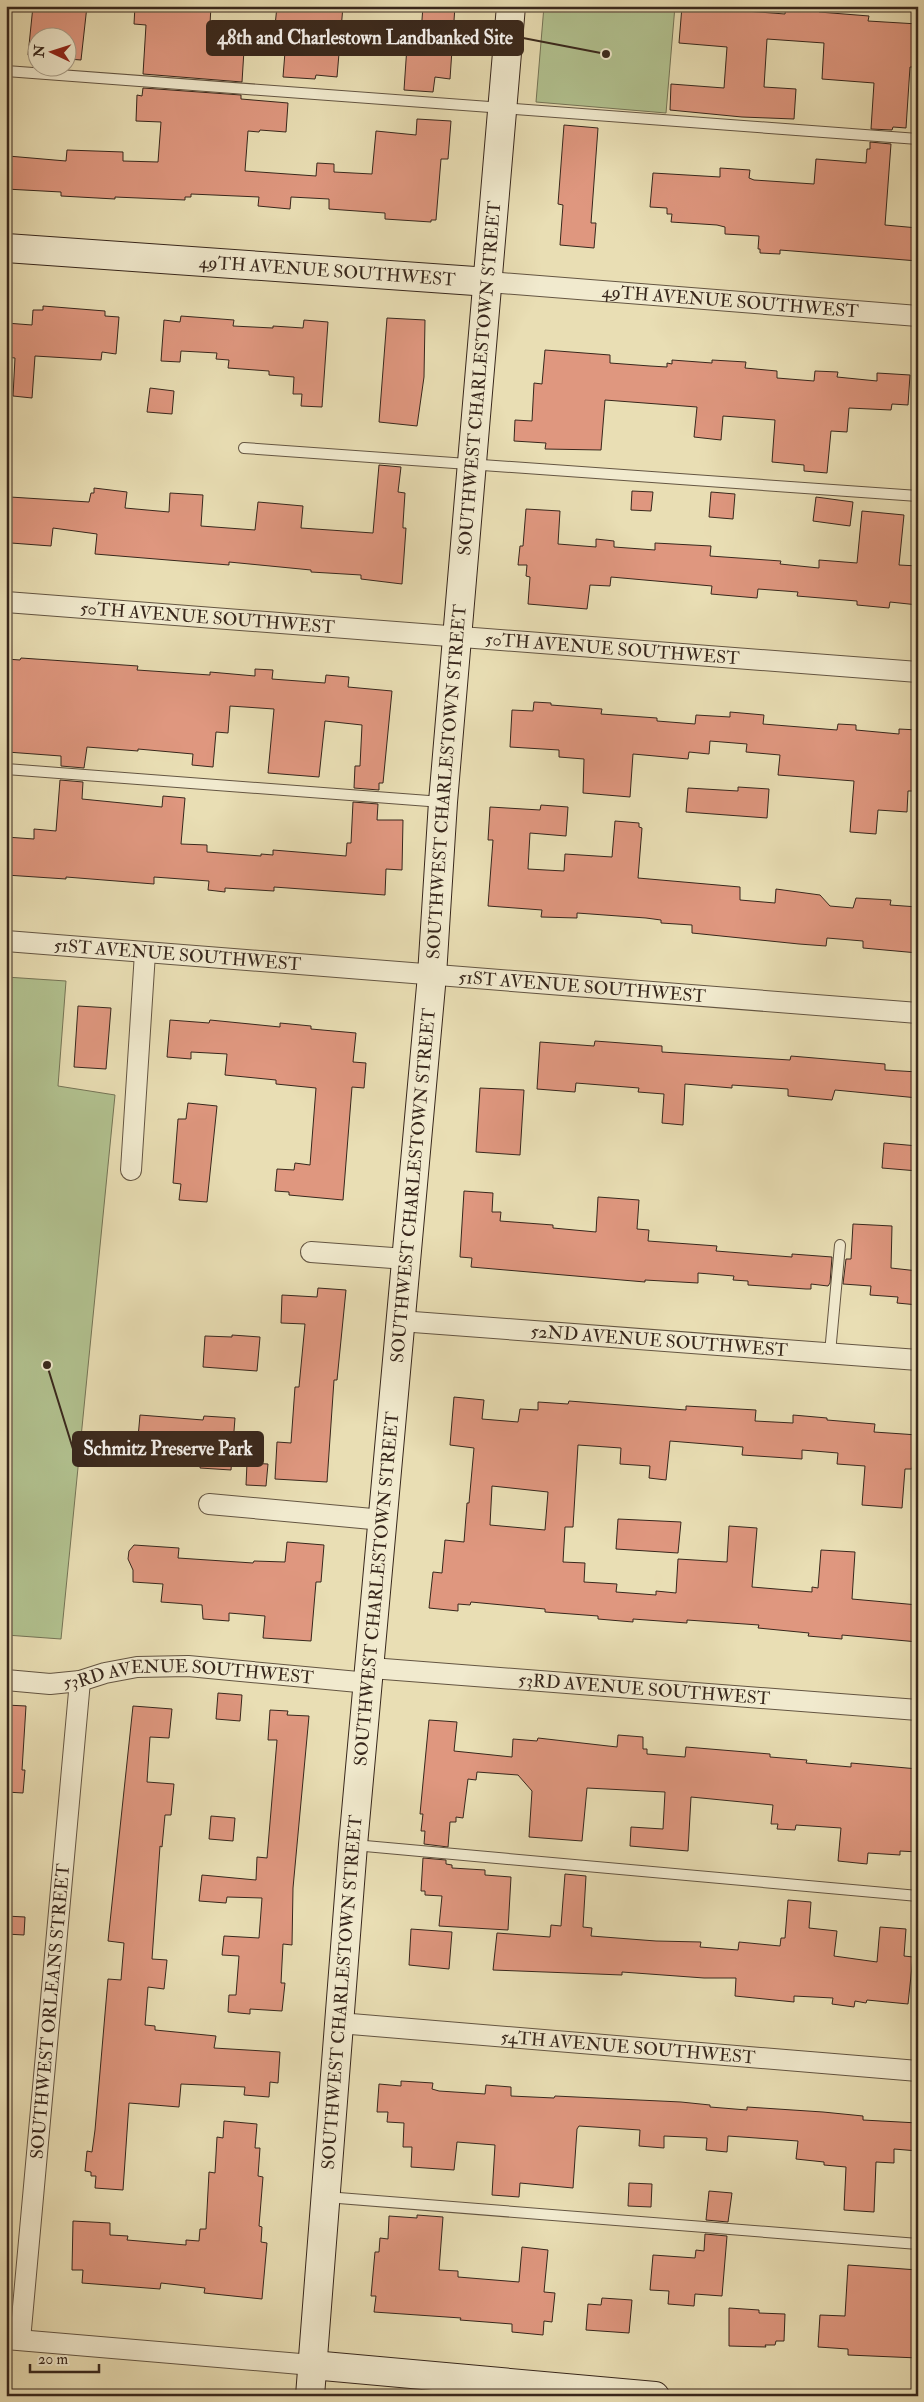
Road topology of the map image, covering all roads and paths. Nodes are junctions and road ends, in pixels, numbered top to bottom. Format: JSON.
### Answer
{"nodes":[{"id":1,"x":511,"y":6,"type":"edge"},
{"id":2,"x":6,"y":71,"type":"edge"},
{"id":3,"x":504,"y":108,"type":"junction"},
{"id":4,"x":918,"y":139,"type":"edge"},
{"id":5,"x":6,"y":248,"type":"edge"},
{"id":6,"x":489,"y":282,"type":"junction"},
{"id":7,"x":918,"y":316,"type":"edge"},
{"id":8,"x":244,"y":448,"type":"dead end"},
{"id":9,"x":472,"y":464,"type":"junction"},
{"id":10,"x":918,"y":496,"type":"edge"},
{"id":11,"x":6,"y":602,"type":"edge"},
{"id":12,"x":458,"y":637,"type":"junction"},
{"id":13,"x":918,"y":672,"type":"edge"},
{"id":14,"x":6,"y":770,"type":"edge"},
{"id":15,"x":443,"y":802,"type":"junction"},
{"id":16,"x":6,"y":941,"type":"edge"},
{"id":17,"x":145,"y":953,"type":"junction"},
{"id":18,"x":432,"y":975,"type":"junction"},
{"id":19,"x":918,"y":1013,"type":"edge"},
{"id":20,"x":131,"y":1170,"type":"dead end"},
{"id":21,"x":840,"y":1245,"type":"dead end"},
{"id":22,"x":310,"y":1252,"type":"dead end"},
{"id":23,"x":406,"y":1259,"type":"junction"},
{"id":24,"x":400,"y":1321,"type":"junction"},
{"id":25,"x":830,"y":1354,"type":"junction"},
{"id":26,"x":918,"y":1360,"type":"edge"},
{"id":27,"x":209,"y":1504,"type":"dead end"},
{"id":28,"x":383,"y":1520,"type":"junction"},
{"id":29,"x":370,"y":1676,"type":"junction"},
{"id":30,"x":6,"y":1680,"type":"edge"},
{"id":31,"x":80,"y":1681,"type":"junction"},
{"id":32,"x":918,"y":1710,"type":"edge"},
{"id":33,"x":353,"y":1845,"type":"junction"},
{"id":34,"x":918,"y":1896,"type":"edge"},
{"id":35,"x":339,"y":2023,"type":"junction"},
{"id":36,"x":918,"y":2071,"type":"edge"},
{"id":37,"x":325,"y":2197,"type":"junction"},
{"id":38,"x":918,"y":2244,"type":"edge"},
{"id":39,"x":13,"y":2340,"type":"edge"},
{"id":40,"x":312,"y":2365,"type":"junction"},
{"id":41,"x":310,"y":2396,"type":"edge"},
{"id":42,"x":655,"y":2396,"type":"edge"}],
"edges":[{"from":1,"to":3,"type":"street","name":"SOUTHWEST CHARLESTOWN STREET"},
{"from":2,"to":3,"type":"lane"},
{"from":3,"to":4,"type":"lane"},
{"from":3,"to":6,"type":"street","name":"SOUTHWEST CHARLESTOWN STREET"},
{"from":5,"to":6,"type":"street","name":"49TH AVENUE SOUTHWEST"},
{"from":6,"to":7,"type":"street","name":"49TH AVENUE SOUTHWEST"},
{"from":6,"to":9,"type":"street","name":"SOUTHWEST CHARLESTOWN STREET"},
{"from":8,"to":9,"type":"lane"},
{"from":9,"to":10,"type":"lane"},
{"from":9,"to":12,"type":"street","name":"SOUTHWEST CHARLESTOWN STREET"},
{"from":11,"to":12,"type":"street","name":"50TH AVENUE SOUTHWEST"},
{"from":12,"to":13,"type":"street","name":"50TH AVENUE SOUTHWEST"},
{"from":12,"to":15,"type":"street","name":"SOUTHWEST CHARLESTOWN STREET"},
{"from":14,"to":15,"type":"lane"},
{"from":15,"to":18,"type":"street","name":"SOUTHWEST CHARLESTOWN STREET"},
{"from":16,"to":17,"type":"street","name":"51ST AVENUE SOUTHWEST"},
{"from":17,"to":18,"type":"street","name":"51ST AVENUE SOUTHWEST"},
{"from":17,"to":20,"type":"street"},
{"from":18,"to":19,"type":"street","name":"51ST AVENUE SOUTHWEST"},
{"from":18,"to":23,"type":"street","name":"SOUTHWEST CHARLESTOWN STREET"},
{"from":21,"to":25,"type":"lane"},
{"from":22,"to":23,"type":"street"},
{"from":23,"to":24,"type":"street","name":"SOUTHWEST CHARLESTOWN STREET"},
{"from":24,"to":25,"type":"street","name":"52ND AVENUE SOUTHWEST"},
{"from":24,"to":28,"type":"street","name":"SOUTHWEST CHARLESTOWN STREET"},
{"from":25,"to":26,"type":"street","name":"52ND AVENUE SOUTHWEST"},
{"from":27,"to":28,"type":"street"},
{"from":28,"to":29,"type":"street","name":"SOUTHWEST CHARLESTOWN STREET"},
{"from":29,"to":31,"type":"street","name":"53RD AVENUE SOUTHWEST"},
{"from":29,"to":32,"type":"street","name":"53RD AVENUE SOUTHWEST"},
{"from":29,"to":33,"type":"street","name":"SOUTHWEST CHARLESTOWN STREET"},
{"from":30,"to":31,"type":"street","name":"53RD AVENUE SOUTHWEST"},
{"from":31,"to":39,"type":"street","name":"SOUTHWEST ORLEANS STREET"},
{"from":33,"to":34,"type":"lane"},
{"from":33,"to":35,"type":"street","name":"SOUTHWEST CHARLESTOWN STREET"},
{"from":35,"to":36,"type":"street","name":"54TH AVENUE SOUTHWEST"},
{"from":35,"to":37,"type":"street","name":"SOUTHWEST CHARLESTOWN STREET"},
{"from":37,"to":38,"type":"lane"},
{"from":37,"to":40,"type":"street","name":"SOUTHWEST CHARLESTOWN STREET"},
{"from":39,"to":40,"type":"street"},
{"from":40,"to":41,"type":"street"},
{"from":40,"to":42,"type":"street"}]}
